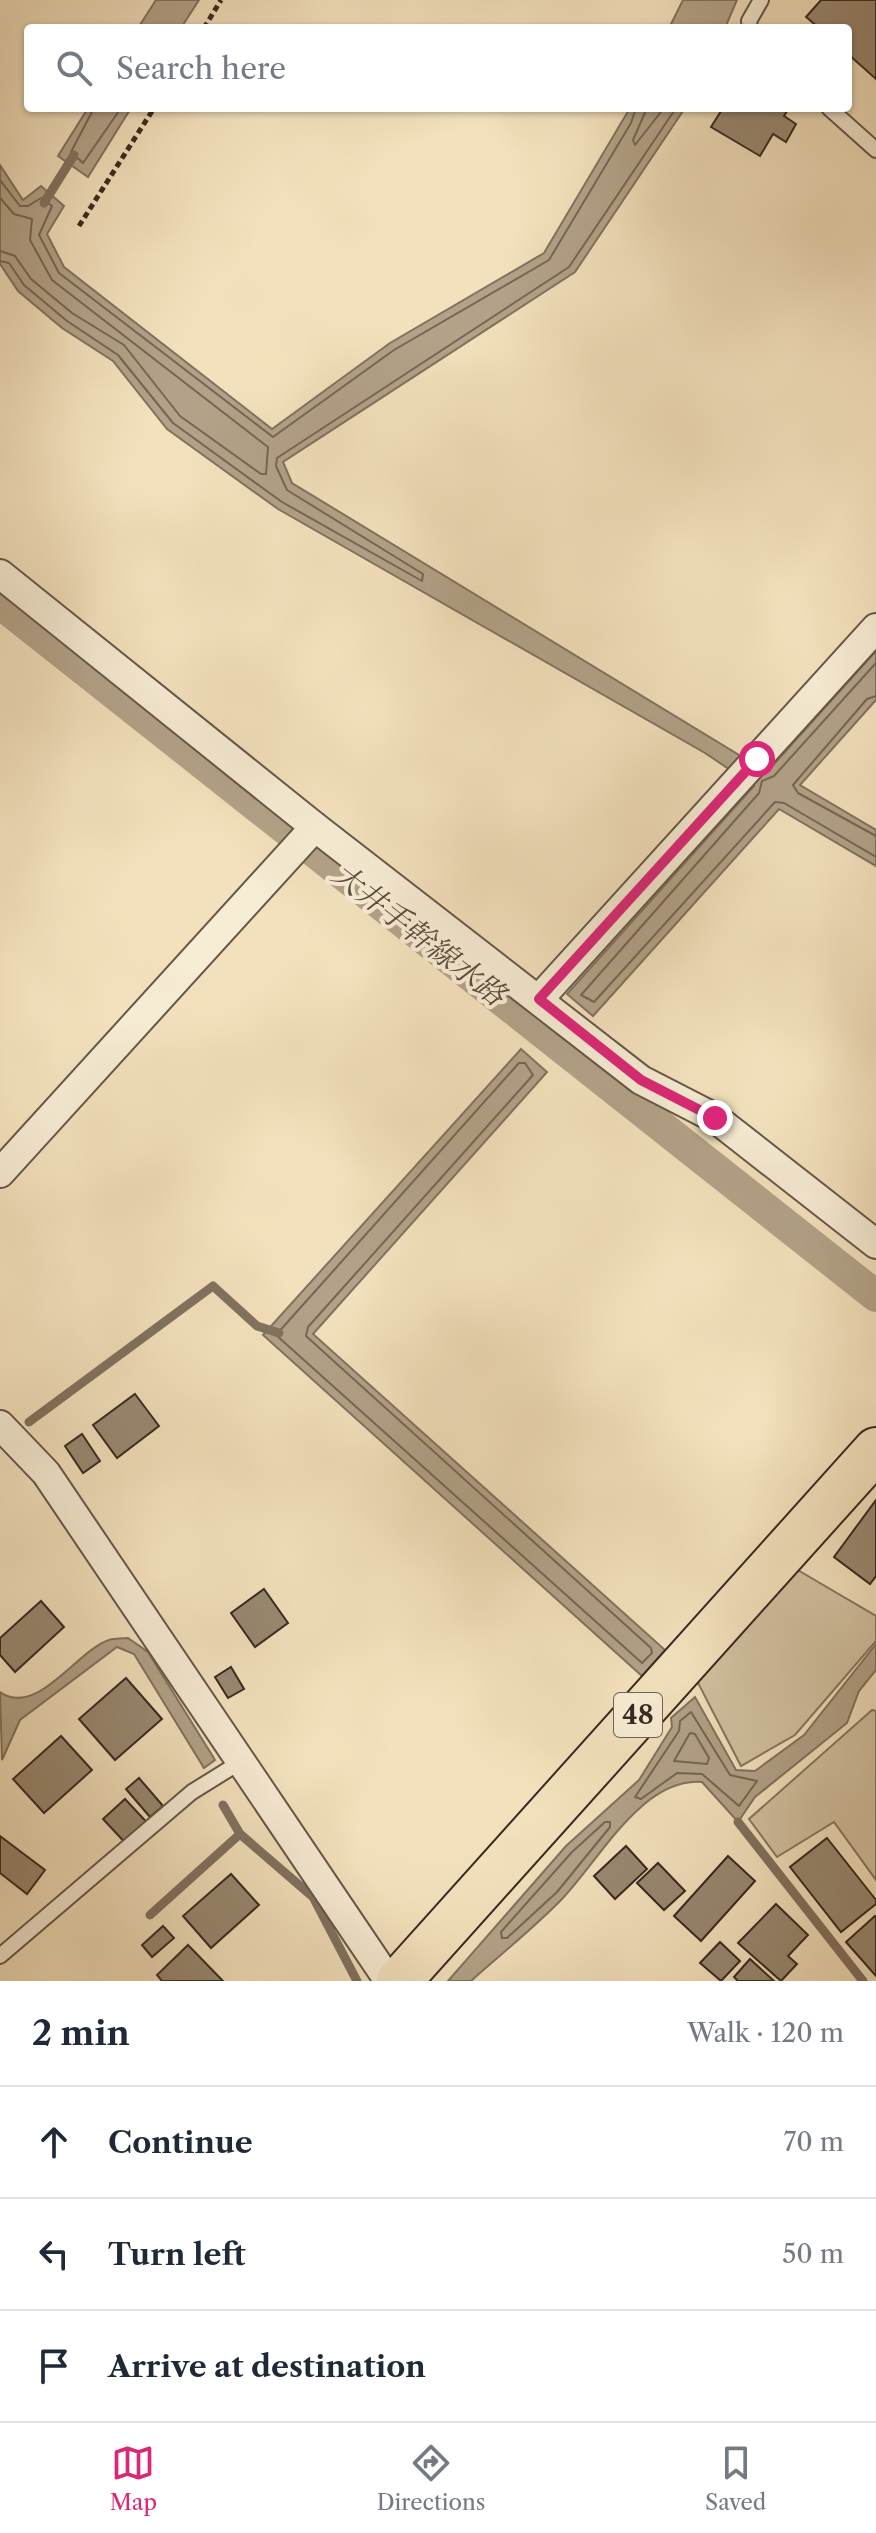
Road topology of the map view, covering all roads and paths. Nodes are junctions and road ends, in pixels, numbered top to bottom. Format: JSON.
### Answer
{"nodes":[{"id":1,"x":221,"y":0,"type":"edge"},
{"id":2,"x":761,"y":0,"type":"edge"},
{"id":3,"x":206,"y":24,"type":"edge"},
{"id":4,"x":749,"y":24,"type":"edge"},
{"id":5,"x":151,"y":112,"type":"edge"},
{"id":6,"x":833,"y":112,"type":"edge"},
{"id":7,"x":876,"y":150,"type":"edge"},
{"id":8,"x":79,"y":226,"type":"dead end"},
{"id":9,"x":0,"y":574,"type":"edge"},
{"id":10,"x":876,"y":628,"type":"edge"},
{"id":11,"x":315,"y":827,"type":"junction"},
{"id":12,"x":539,"y":999,"type":"junction"},
{"id":13,"x":0,"y":1173,"type":"edge"},
{"id":14,"x":876,"y":1244,"type":"edge"},
{"id":15,"x":0,"y":1425,"type":"edge"},
{"id":16,"x":876,"y":1450,"type":"edge"},
{"id":17,"x":242,"y":1761,"type":"junction"},
{"id":18,"x":0,"y":1956,"type":"edge"},
{"id":19,"x":389,"y":1981,"type":"edge"},
{"id":20,"x":399,"y":1981,"type":"edge"}],
"edges":[{"from":1,"to":3,"type":"path"},
{"from":2,"to":4,"type":"lane"},
{"from":5,"to":8,"type":"path"},
{"from":6,"to":7,"type":"lane"},
{"from":9,"to":11,"type":"street"},
{"from":10,"to":12,"type":"street"},
{"from":11,"to":12,"type":"street"},
{"from":11,"to":13,"type":"street"},
{"from":12,"to":14,"type":"street"},
{"from":15,"to":17,"type":"street"},
{"from":16,"to":20,"type":"main road","number":"48"},
{"from":17,"to":18,"type":"lane"},
{"from":17,"to":19,"type":"street"}]}
